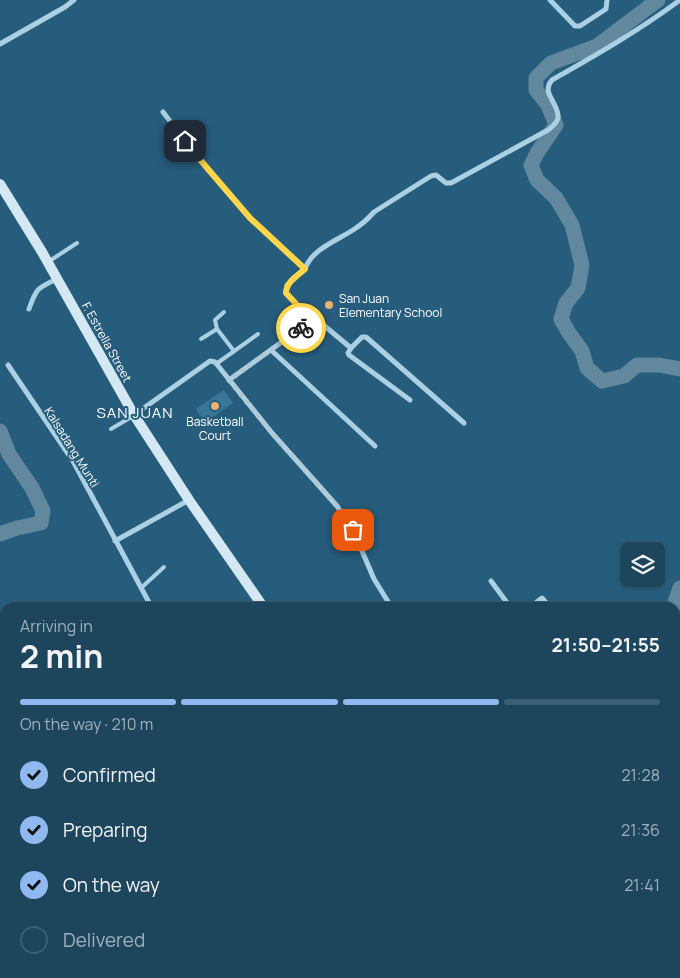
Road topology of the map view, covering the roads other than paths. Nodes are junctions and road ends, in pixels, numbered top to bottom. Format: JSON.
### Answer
{"nodes":[{"id":1,"x":74,"y":0,"type":"edge"},
{"id":2,"x":550,"y":0,"type":"edge"},
{"id":3,"x":607,"y":0,"type":"edge"},
{"id":4,"x":680,"y":0,"type":"edge"},
{"id":5,"x":0,"y":44,"type":"edge"},
{"id":6,"x":164,"y":112,"type":"dead end"},
{"id":7,"x":0,"y":184,"type":"edge"},
{"id":8,"x":77,"y":243,"type":"dead end"},
{"id":9,"x":48,"y":262,"type":"junction"},
{"id":10,"x":305,"y":269,"type":"junction"},
{"id":11,"x":58,"y":279,"type":"junction"},
{"id":12,"x":29,"y":309,"type":"dead end"},
{"id":13,"x":224,"y":312,"type":"dead end"},
{"id":14,"x":315,"y":318,"type":"junction"},
{"id":15,"x":217,"y":329,"type":"junction"},
{"id":16,"x":258,"y":334,"type":"dead end"},
{"id":17,"x":201,"y":339,"type":"dead end"},
{"id":18,"x":351,"y":348,"type":"junction"},
{"id":19,"x":271,"y":350,"type":"junction"},
{"id":20,"x":234,"y":351,"type":"junction"},
{"id":21,"x":216,"y":364,"type":"junction"},
{"id":22,"x":8,"y":366,"type":"dead end"},
{"id":23,"x":229,"y":380,"type":"junction"},
{"id":24,"x":410,"y":400,"type":"dead end"},
{"id":25,"x":134,"y":415,"type":"junction"},
{"id":26,"x":464,"y":423,"type":"dead end"},
{"id":27,"x":111,"y":428,"type":"dead end"},
{"id":28,"x":375,"y":446,"type":"dead end"},
{"id":29,"x":189,"y":500,"type":"junction"},
{"id":30,"x":115,"y":541,"type":"junction"},
{"id":31,"x":164,"y":568,"type":"dead end"},
{"id":32,"x":491,"y":581,"type":"dead end"},
{"id":33,"x":141,"y":588,"type":"junction"},
{"id":34,"x":149,"y":602,"type":"edge"},
{"id":35,"x":260,"y":602,"type":"edge"},
{"id":36,"x":388,"y":602,"type":"edge"},
{"id":37,"x":507,"y":602,"type":"edge"}],
"edges":[{"from":1,"to":5,"type":"street"},
{"from":2,"to":3,"type":"street"},
{"from":4,"to":10,"type":"street"},
{"from":6,"to":10,"type":"street"},
{"from":7,"to":9,"type":"main road","name":"F. Estrella Street"},
{"from":8,"to":9,"type":"lane"},
{"from":9,"to":11,"type":"main road","name":"F. Estrella Street"},
{"from":10,"to":14,"type":"street"},
{"from":11,"to":12,"type":"street"},
{"from":11,"to":25,"type":"main road","name":"F. Estrella Street"},
{"from":13,"to":15,"type":"lane"},
{"from":14,"to":18,"type":"street"},
{"from":14,"to":19,"type":"street"},
{"from":15,"to":17,"type":"lane"},
{"from":15,"to":20,"type":"lane"},
{"from":16,"to":20,"type":"lane"},
{"from":18,"to":24,"type":"street"},
{"from":18,"to":26,"type":"street"},
{"from":19,"to":23,"type":"street"},
{"from":19,"to":28,"type":"street"},
{"from":20,"to":21,"type":"lane"},
{"from":21,"to":23,"type":"street"},
{"from":21,"to":25,"type":"street"},
{"from":22,"to":30,"type":"street","name":"Kalsadang Munti"},
{"from":23,"to":36,"type":"street"},
{"from":25,"to":27,"type":"lane"},
{"from":25,"to":29,"type":"main road","name":"F. Estrella Street"},
{"from":29,"to":30,"type":"street"},
{"from":29,"to":35,"type":"main road","name":"F. Estrella Street"},
{"from":30,"to":33,"type":"street","name":"Kalsadang Munti"},
{"from":31,"to":33,"type":"lane"},
{"from":32,"to":37,"type":"street"},
{"from":33,"to":34,"type":"street","name":"Kalsadang Munti"}]}
